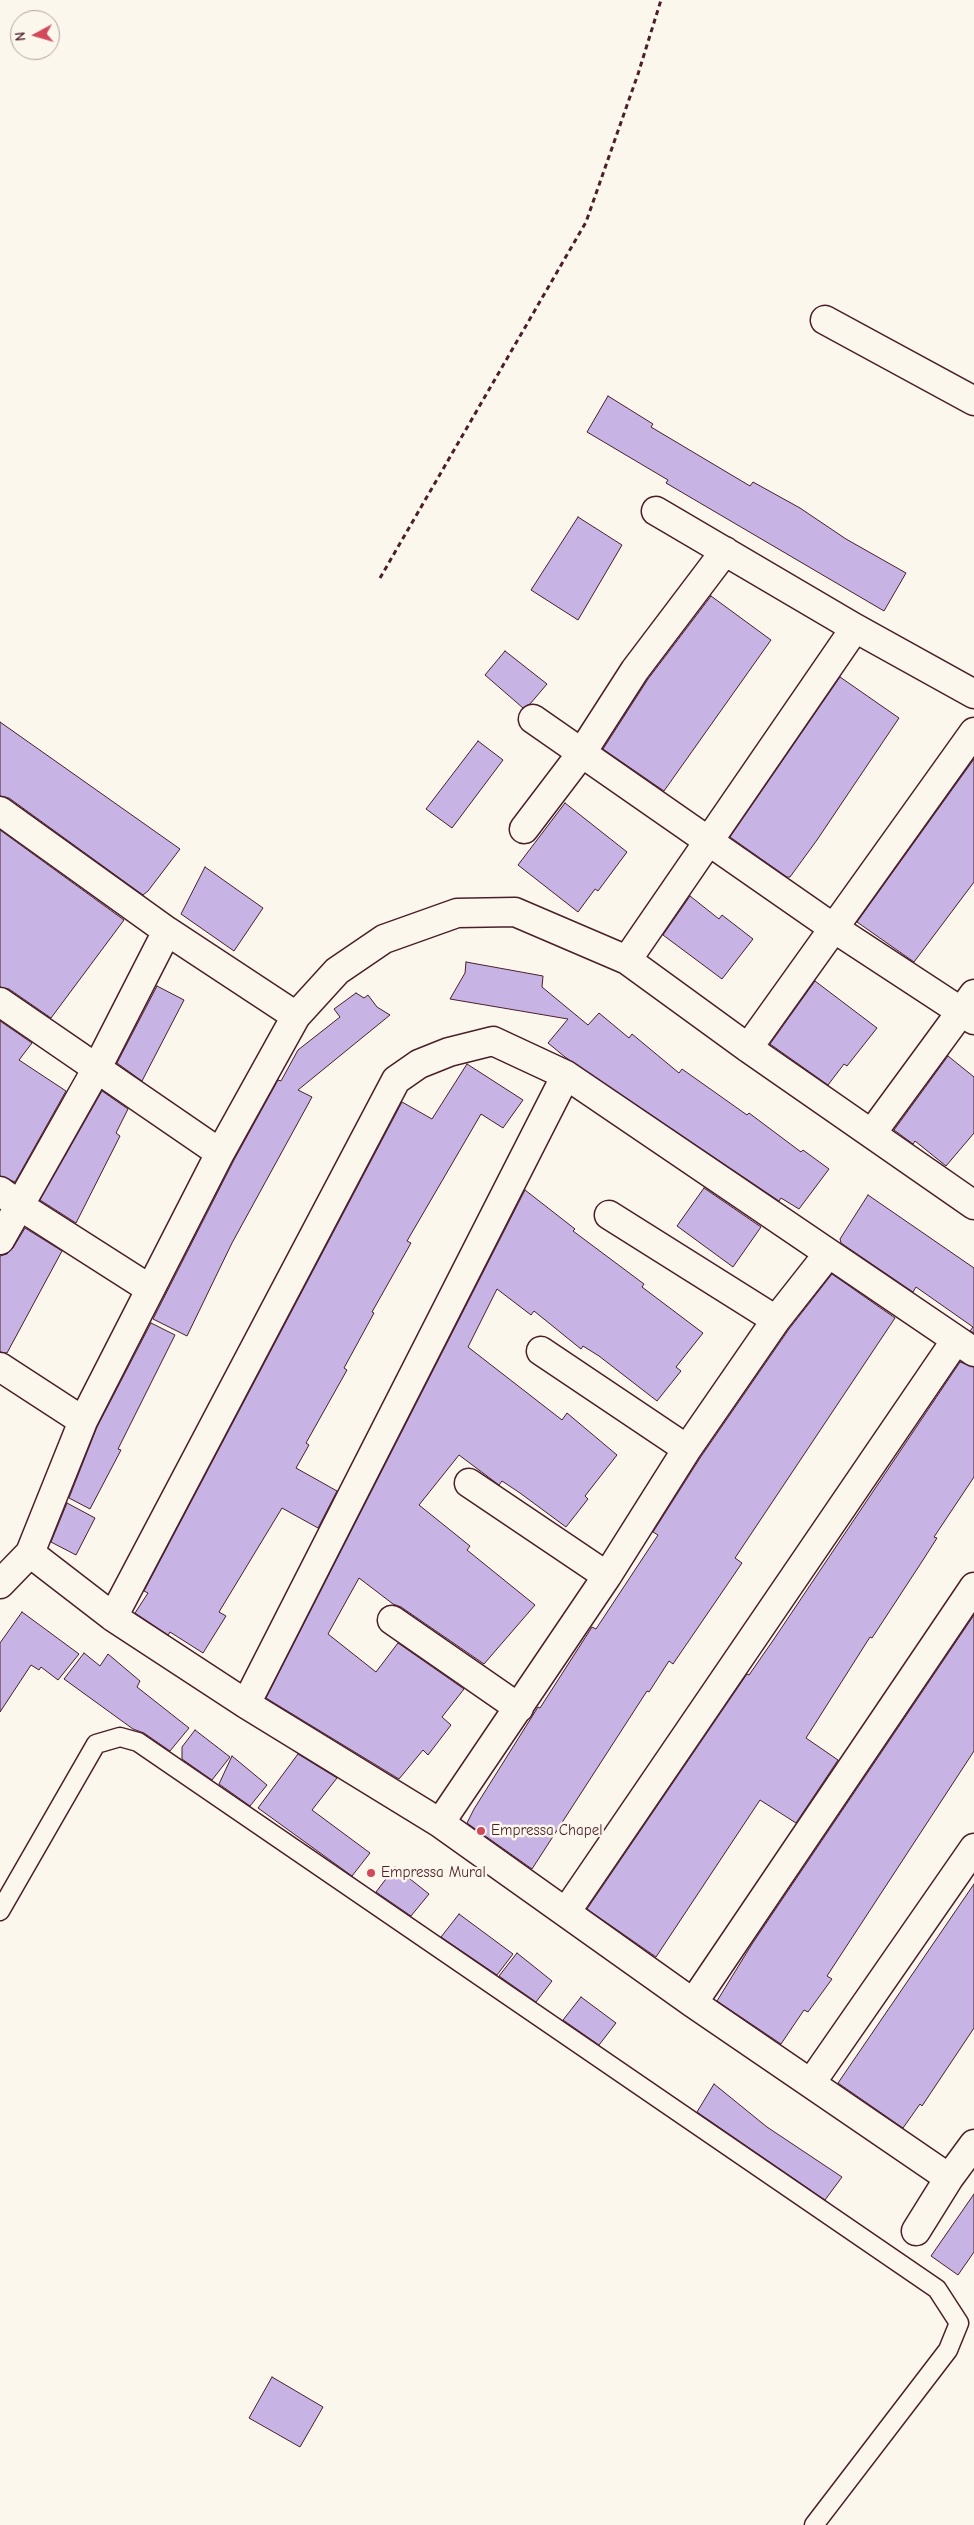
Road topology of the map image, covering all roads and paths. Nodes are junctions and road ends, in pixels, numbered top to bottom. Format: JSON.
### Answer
{"nodes":[{"id":1,"x":661,"y":0,"type":"edge"},
{"id":2,"x":825,"y":320,"type":"dead end"},
{"id":3,"x":974,"y":401,"type":"edge"},
{"id":4,"x":656,"y":510,"type":"dead end"},
{"id":5,"x":725,"y":551,"type":"junction"},
{"id":6,"x":380,"y":578,"type":"dead end"},
{"id":7,"x":855,"y":628,"type":"junction"},
{"id":8,"x":974,"y":694,"type":"edge"},
{"id":9,"x":533,"y":719,"type":"dead end"},
{"id":10,"x":974,"y":732,"type":"edge"},
{"id":11,"x":581,"y":754,"type":"junction"},
{"id":12,"x":0,"y":811,"type":"edge"},
{"id":13,"x":524,"y":828,"type":"dead end"},
{"id":14,"x":707,"y":842,"type":"junction"},
{"id":15,"x":832,"y":928,"type":"junction"},
{"id":16,"x":167,"y":931,"type":"junction"},
{"id":17,"x":627,"y":960,"type":"junction"},
{"id":18,"x":0,"y":1002,"type":"edge"},
{"id":19,"x":970,"y":1009,"type":"edge"},
{"id":20,"x":296,"y":1016,"type":"junction"},
{"id":21,"x":748,"y":1048,"type":"junction"},
{"id":22,"x":96,"y":1070,"type":"junction"},
{"id":23,"x":566,"y":1075,"type":"junction"},
{"id":24,"x":872,"y":1132,"type":"junction"},
{"id":25,"x":220,"y":1153,"type":"junction"},
{"id":26,"x":10,"y":1198,"type":"edge"},
{"id":27,"x":974,"y":1204,"type":"edge"},
{"id":28,"x":609,"y":1215,"type":"dead end"},
{"id":29,"x":0,"y":1240,"type":"edge"},
{"id":30,"x":828,"y":1254,"type":"junction"},
{"id":31,"x":150,"y":1289,"type":"junction"},
{"id":32,"x":776,"y":1320,"type":"junction"},
{"id":33,"x":965,"y":1346,"type":"edge"},
{"id":34,"x":541,"y":1351,"type":"dead end"},
{"id":35,"x":0,"y":1367,"type":"edge"},
{"id":36,"x":82,"y":1422,"type":"junction"},
{"id":37,"x":687,"y":1449,"type":"junction"},
{"id":38,"x":469,"y":1483,"type":"dead end"},
{"id":39,"x":30,"y":1553,"type":"junction"},
{"id":40,"x":606,"y":1576,"type":"junction"},
{"id":41,"x":0,"y":1584,"type":"edge"},
{"id":42,"x":974,"y":1587,"type":"edge"},
{"id":43,"x":113,"y":1617,"type":"junction"},
{"id":44,"x":392,"y":1620,"type":"dead end"},
{"id":45,"x":246,"y":1704,"type":"junction"},
{"id":46,"x":519,"y":1708,"type":"junction"},
{"id":47,"x":440,"y":1823,"type":"junction"},
{"id":48,"x":974,"y":1848,"type":"edge"},
{"id":49,"x":0,"y":1911,"type":"edge"},
{"id":50,"x":566,"y":1912,"type":"junction"},
{"id":51,"x":693,"y":2003,"type":"junction"},
{"id":52,"x":811,"y":2083,"type":"junction"},
{"id":53,"x":974,"y":2144,"type":"edge"},
{"id":54,"x":949,"y":2178,"type":"junction"},
{"id":55,"x":916,"y":2231,"type":"dead end"},
{"id":56,"x":814,"y":2525,"type":"edge"}],
"edges":[{"from":1,"to":6,"type":"path"},
{"from":2,"to":3,"type":"street"},
{"from":4,"to":5,"type":"street"},
{"from":5,"to":7,"type":"street"},
{"from":5,"to":11,"type":"street"},
{"from":7,"to":8,"type":"street"},
{"from":7,"to":14,"type":"street"},
{"from":9,"to":11,"type":"street"},
{"from":10,"to":15,"type":"street"},
{"from":11,"to":13,"type":"street"},
{"from":11,"to":14,"type":"street"},
{"from":12,"to":16,"type":"street"},
{"from":14,"to":15,"type":"street"},
{"from":14,"to":17,"type":"street"},
{"from":15,"to":19,"type":"street"},
{"from":15,"to":21,"type":"street"},
{"from":16,"to":20,"type":"street"},
{"from":16,"to":22,"type":"street"},
{"from":17,"to":20,"type":"street"},
{"from":17,"to":21,"type":"street"},
{"from":18,"to":22,"type":"street"},
{"from":19,"to":24,"type":"street"},
{"from":20,"to":25,"type":"street"},
{"from":21,"to":24,"type":"street"},
{"from":22,"to":25,"type":"street"},
{"from":22,"to":26,"type":"street"},
{"from":23,"to":30,"type":"street"},
{"from":23,"to":43,"type":"street"},
{"from":23,"to":45,"type":"street"},
{"from":24,"to":27,"type":"street"},
{"from":25,"to":31,"type":"street"},
{"from":26,"to":29,"type":"street"},
{"from":26,"to":31,"type":"street"},
{"from":28,"to":32,"type":"street"},
{"from":30,"to":32,"type":"street"},
{"from":30,"to":33,"type":"street"},
{"from":31,"to":36,"type":"street"},
{"from":32,"to":37,"type":"street"},
{"from":33,"to":50,"type":"street"},
{"from":34,"to":37,"type":"street"},
{"from":35,"to":36,"type":"street"},
{"from":36,"to":39,"type":"street"},
{"from":37,"to":40,"type":"street"},
{"from":38,"to":40,"type":"street"},
{"from":39,"to":41,"type":"street"},
{"from":39,"to":43,"type":"street"},
{"from":40,"to":46,"type":"street"},
{"from":42,"to":51,"type":"street"},
{"from":43,"to":45,"type":"street"},
{"from":44,"to":46,"type":"street"},
{"from":45,"to":47,"type":"street"},
{"from":46,"to":47,"type":"street"},
{"from":47,"to":50,"type":"street"},
{"from":48,"to":52,"type":"street"},
{"from":49,"to":56,"type":"lane"},
{"from":50,"to":51,"type":"street"},
{"from":51,"to":52,"type":"street"},
{"from":52,"to":54,"type":"street"},
{"from":53,"to":54,"type":"street"},
{"from":54,"to":55,"type":"street"}]}
